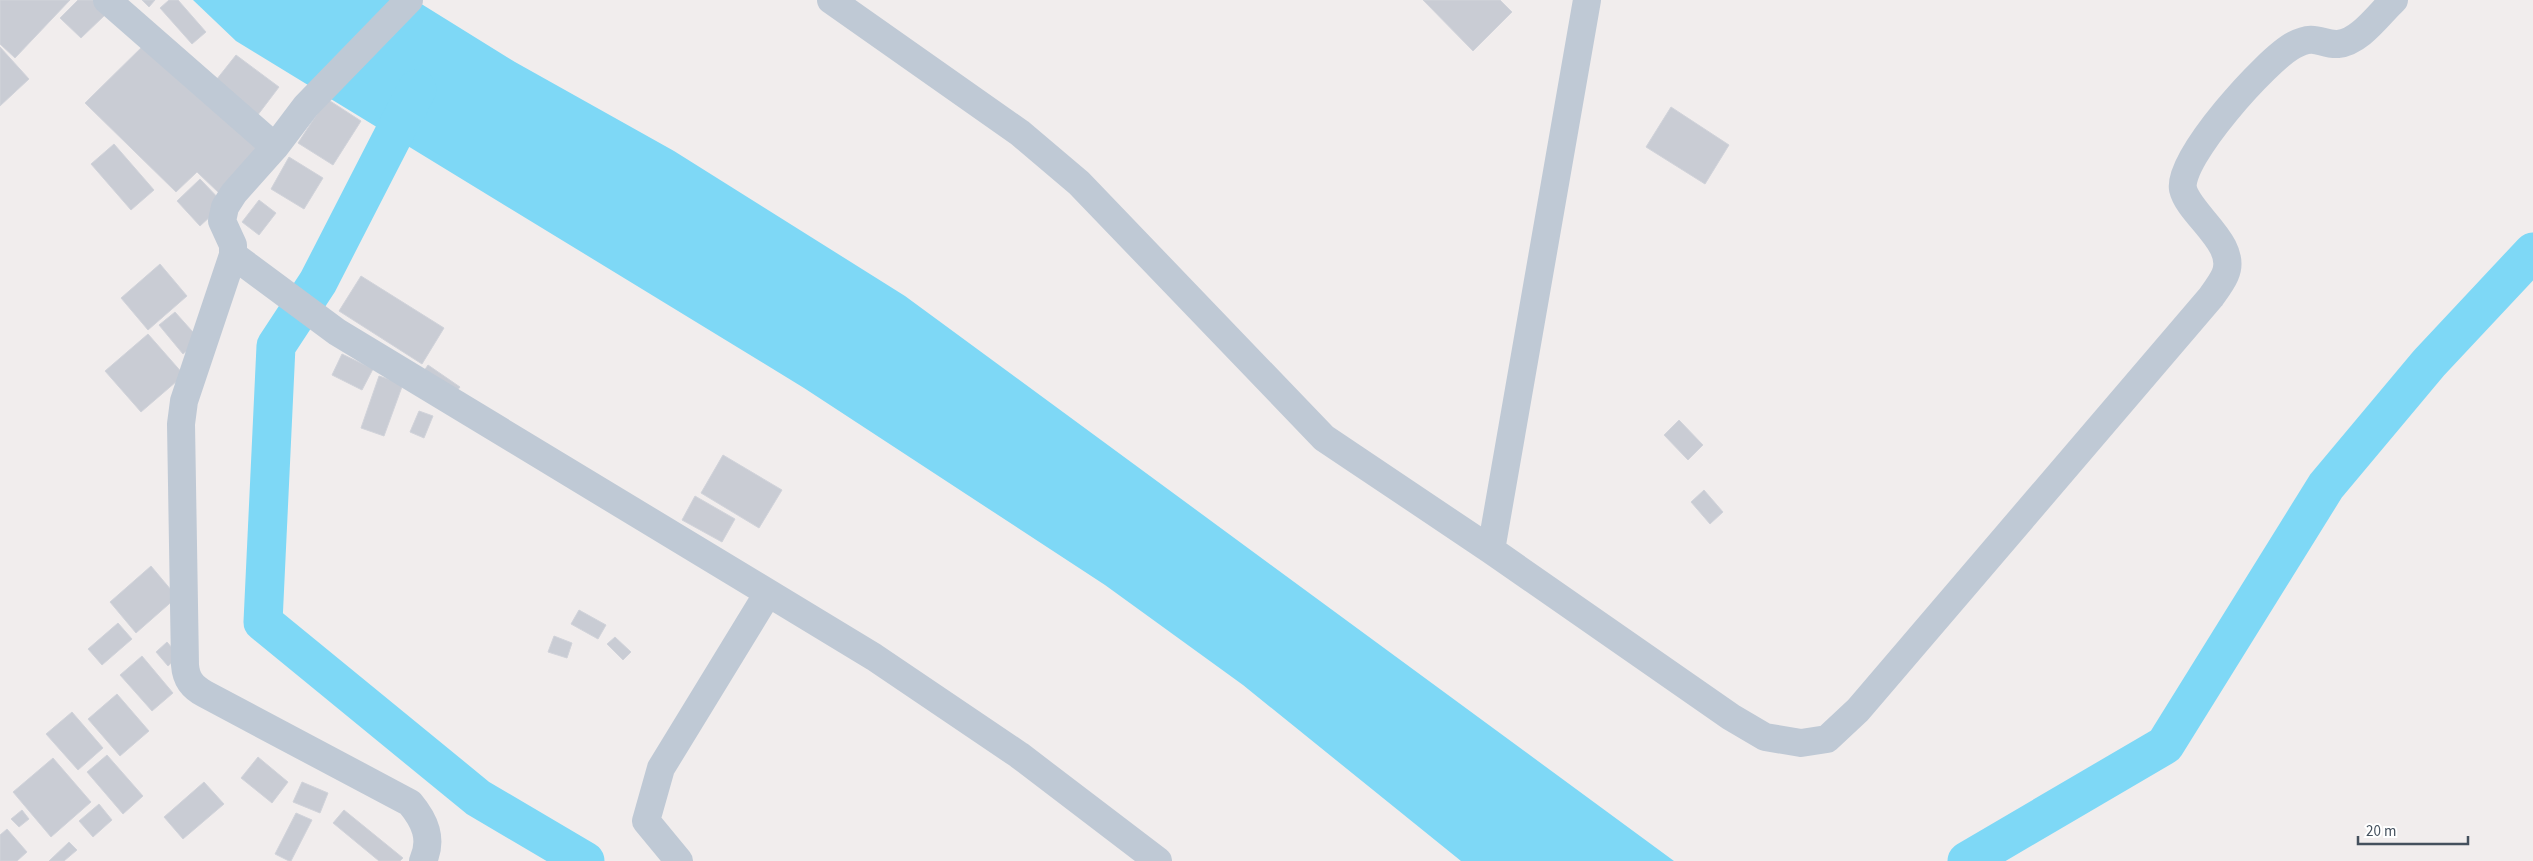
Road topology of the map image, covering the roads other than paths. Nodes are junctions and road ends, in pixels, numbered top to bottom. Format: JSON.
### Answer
{"nodes":[{"id":1,"x":107,"y":0,"type":"edge"},
{"id":2,"x":409,"y":0,"type":"edge"},
{"id":3,"x":831,"y":0,"type":"edge"},
{"id":4,"x":1587,"y":0,"type":"edge"},
{"id":5,"x":2394,"y":0,"type":"edge"},
{"id":6,"x":275,"y":147,"type":"junction"},
{"id":7,"x":233,"y":255,"type":"junction"},
{"id":8,"x":1491,"y":550,"type":"junction"},
{"id":9,"x":768,"y":593,"type":"junction"},
{"id":10,"x":422,"y":861,"type":"edge"},
{"id":11,"x":679,"y":861,"type":"edge"},
{"id":12,"x":1158,"y":861,"type":"edge"}],
"edges":[{"from":1,"to":6,"type":"street"},
{"from":2,"to":6,"type":"street"},
{"from":3,"to":8,"type":"street"},
{"from":4,"to":8,"type":"street"},
{"from":5,"to":8,"type":"street"},
{"from":6,"to":7,"type":"street"},
{"from":7,"to":9,"type":"street"},
{"from":7,"to":10,"type":"street"},
{"from":9,"to":11,"type":"street"},
{"from":9,"to":12,"type":"street"}]}
